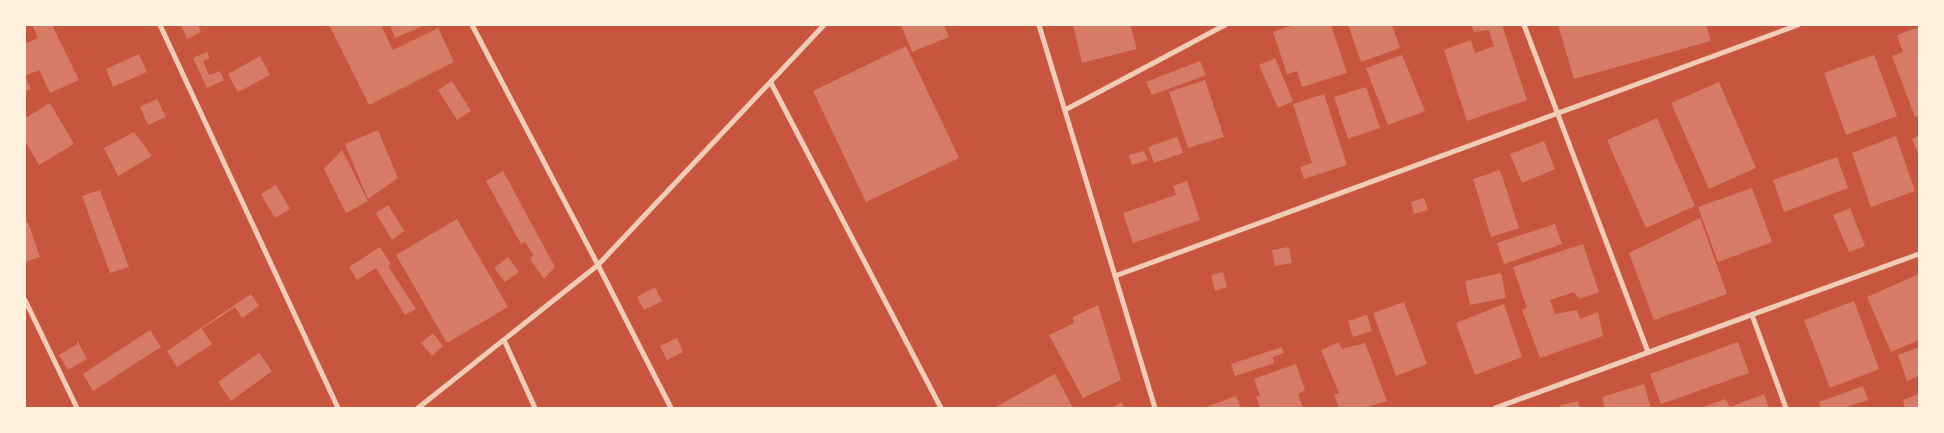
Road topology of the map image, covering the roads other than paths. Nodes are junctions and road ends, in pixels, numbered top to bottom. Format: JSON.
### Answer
{"nodes":[{"id":1,"x":160,"y":25,"type":"edge"},
{"id":2,"x":472,"y":25,"type":"edge"},
{"id":3,"x":824,"y":25,"type":"edge"},
{"id":4,"x":1039,"y":25,"type":"edge"},
{"id":5,"x":1225,"y":25,"type":"edge"},
{"id":6,"x":1524,"y":25,"type":"edge"},
{"id":7,"x":1798,"y":25,"type":"edge"},
{"id":8,"x":771,"y":83,"type":"junction"},
{"id":9,"x":1065,"y":110,"type":"junction"},
{"id":10,"x":1557,"y":114,"type":"junction"},
{"id":11,"x":1919,"y":254,"type":"edge"},
{"id":12,"x":598,"y":265,"type":"junction"},
{"id":13,"x":1115,"y":276,"type":"junction"},
{"id":14,"x":25,"y":300,"type":"edge"},
{"id":15,"x":1752,"y":314,"type":"junction"},
{"id":16,"x":504,"y":340,"type":"junction"},
{"id":17,"x":1648,"y":352,"type":"junction"},
{"id":18,"x":1513,"y":401,"type":"junction"},
{"id":19,"x":77,"y":408,"type":"edge"},
{"id":20,"x":338,"y":408,"type":"edge"},
{"id":21,"x":418,"y":408,"type":"edge"},
{"id":22,"x":535,"y":408,"type":"edge"},
{"id":23,"x":671,"y":408,"type":"edge"},
{"id":24,"x":941,"y":408,"type":"edge"},
{"id":25,"x":1155,"y":408,"type":"edge"},
{"id":26,"x":1494,"y":408,"type":"edge"},
{"id":27,"x":1514,"y":408,"type":"edge"},
{"id":28,"x":1786,"y":408,"type":"edge"}],
"edges":[{"from":1,"to":20,"type":"street"},
{"from":2,"to":12,"type":"street"},
{"from":3,"to":8,"type":"street"},
{"from":4,"to":9,"type":"street"},
{"from":5,"to":9,"type":"street"},
{"from":6,"to":10,"type":"street"},
{"from":7,"to":10,"type":"street"},
{"from":8,"to":12,"type":"street"},
{"from":8,"to":24,"type":"street"},
{"from":9,"to":13,"type":"street"},
{"from":10,"to":13,"type":"street"},
{"from":10,"to":17,"type":"street"},
{"from":11,"to":15,"type":"street"},
{"from":12,"to":16,"type":"street"},
{"from":12,"to":23,"type":"street"},
{"from":13,"to":25,"type":"street"},
{"from":14,"to":19,"type":"street"},
{"from":15,"to":17,"type":"street"},
{"from":15,"to":28,"type":"street"},
{"from":16,"to":21,"type":"street"},
{"from":16,"to":22,"type":"street"},
{"from":17,"to":18,"type":"street"},
{"from":18,"to":26,"type":"street"},
{"from":18,"to":27,"type":"street"}]}
